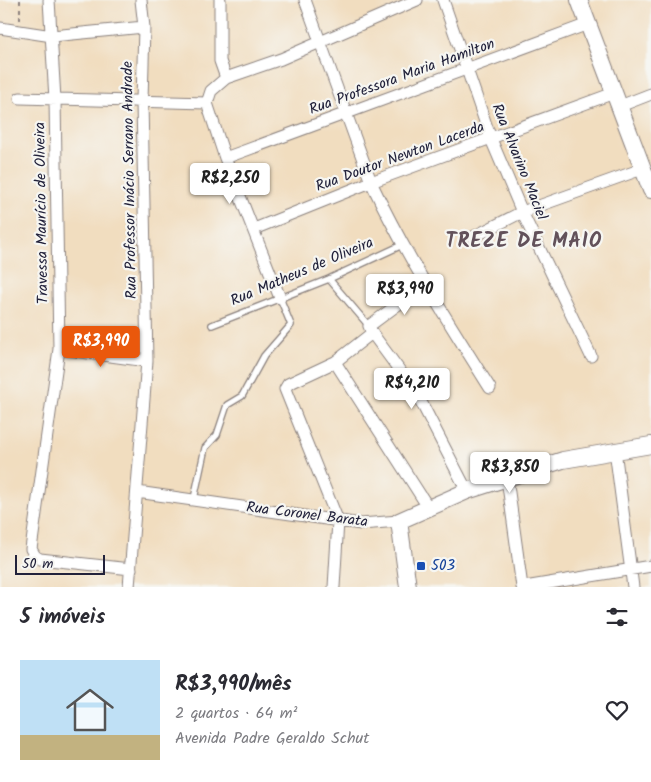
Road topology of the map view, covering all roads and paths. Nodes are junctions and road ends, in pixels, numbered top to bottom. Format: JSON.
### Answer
{"nodes":[{"id":1,"x":20,"y":0,"type":"edge"},
{"id":2,"x":49,"y":0,"type":"edge"},
{"id":3,"x":141,"y":0,"type":"edge"},
{"id":4,"x":220,"y":0,"type":"edge"},
{"id":5,"x":305,"y":0,"type":"edge"},
{"id":6,"x":417,"y":0,"type":"edge"},
{"id":7,"x":443,"y":0,"type":"edge"},
{"id":8,"x":579,"y":0,"type":"edge"},
{"id":9,"x":588,"y":24,"type":"junction"},
{"id":10,"x":144,"y":27,"type":"junction"},
{"id":11,"x":0,"y":28,"type":"edge"},
{"id":12,"x":20,"y":30,"type":"junction"},
{"id":13,"x":52,"y":36,"type":"junction"},
{"id":14,"x":321,"y":41,"type":"junction"},
{"id":15,"x":468,"y":70,"type":"junction"},
{"id":16,"x":226,"y":78,"type":"junction"},
{"id":17,"x":651,"y":94,"type":"edge"},
{"id":18,"x":20,"y":98,"type":"dead end"},
{"id":19,"x":55,"y":99,"type":"junction"},
{"id":20,"x":617,"y":100,"type":"junction"},
{"id":21,"x":142,"y":102,"type":"junction"},
{"id":22,"x":206,"y":103,"type":"junction"},
{"id":23,"x":346,"y":113,"type":"junction"},
{"id":24,"x":491,"y":140,"type":"junction"},
{"id":25,"x":225,"y":158,"type":"junction"},
{"id":26,"x":642,"y":170,"type":"junction"},
{"id":27,"x":371,"y":182,"type":"junction"},
{"id":28,"x":651,"y":190,"type":"edge"},
{"id":29,"x":522,"y":212,"type":"junction"},
{"id":30,"x":254,"y":229,"type":"junction"},
{"id":31,"x":473,"y":237,"type":"dead end"},
{"id":32,"x":402,"y":246,"type":"junction"},
{"id":33,"x":329,"y":279,"type":"junction"},
{"id":34,"x":424,"y":285,"type":"junction"},
{"id":35,"x":280,"y":298,"type":"junction"},
{"id":36,"x":212,"y":325,"type":"dead end"},
{"id":37,"x":370,"y":330,"type":"junction"},
{"id":38,"x":59,"y":349,"type":"junction"},
{"id":39,"x":591,"y":356,"type":"dead end"},
{"id":40,"x":147,"y":361,"type":"junction"},
{"id":41,"x":335,"y":362,"type":"junction"},
{"id":42,"x":490,"y":388,"type":"dead end"},
{"id":43,"x":651,"y":445,"type":"edge"},
{"id":44,"x":615,"y":450,"type":"junction"},
{"id":45,"x":507,"y":478,"type":"junction"},
{"id":46,"x":467,"y":491,"type":"junction"},
{"id":47,"x":137,"y":492,"type":"junction"},
{"id":48,"x":194,"y":499,"type":"junction"},
{"id":49,"x":428,"y":507,"type":"junction"},
{"id":50,"x":338,"y":521,"type":"junction"},
{"id":51,"x":399,"y":521,"type":"junction"},
{"id":52,"x":651,"y":566,"type":"edge"},
{"id":53,"x":630,"y":569,"type":"junction"},
{"id":54,"x":131,"y":580,"type":"edge"},
{"id":55,"x":334,"y":587,"type":"edge"},
{"id":56,"x":408,"y":587,"type":"edge"},
{"id":57,"x":524,"y":587,"type":"edge"},
{"id":58,"x":633,"y":587,"type":"edge"}],
"edges":[{"from":1,"to":12,"type":"path"},
{"from":2,"to":13,"type":"street","name":"Travessa Maurício de Oliveira"},
{"from":3,"to":10,"type":"street","name":"Rua Professor Inácio Serrano Andrade"},
{"from":4,"to":16,"type":"street"},
{"from":5,"to":14,"type":"street"},
{"from":6,"to":14,"type":"street"},
{"from":7,"to":15,"type":"street","name":"Rua Alvarino Maciel"},
{"from":8,"to":9,"type":"main road"},
{"from":9,"to":15,"type":"street","name":"Rua Professora Maria Hamilton"},
{"from":9,"to":20,"type":"main road"},
{"from":10,"to":13,"type":"street"},
{"from":10,"to":21,"type":"street","name":"Rua Professor Inácio Serrano Andrade"},
{"from":11,"to":12,"type":"street"},
{"from":12,"to":13,"type":"street"},
{"from":13,"to":19,"type":"street","name":"Travessa Maurício de Oliveira"},
{"from":14,"to":16,"type":"street"},
{"from":14,"to":23,"type":"street"},
{"from":15,"to":23,"type":"street","name":"Rua Professora Maria Hamilton"},
{"from":15,"to":24,"type":"street","name":"Rua Alvarino Maciel"},
{"from":16,"to":22,"type":"street"},
{"from":17,"to":20,"type":"street","name":"Rua Doutor Newton Lacerda"},
{"from":18,"to":19,"type":"street"},
{"from":19,"to":21,"type":"street"},
{"from":19,"to":38,"type":"street","name":"Travessa Maurício de Oliveira"},
{"from":20,"to":24,"type":"street","name":"Rua Doutor Newton Lacerda"},
{"from":20,"to":26,"type":"main road"},
{"from":21,"to":22,"type":"street"},
{"from":21,"to":40,"type":"street","name":"Rua Professor Inácio Serrano Andrade"},
{"from":22,"to":25,"type":"street"},
{"from":23,"to":25,"type":"street","name":"Rua Professora Maria Hamilton"},
{"from":23,"to":27,"type":"street"},
{"from":24,"to":27,"type":"street","name":"Rua Doutor Newton Lacerda"},
{"from":24,"to":29,"type":"street","name":"Rua Alvarino Maciel"},
{"from":25,"to":30,"type":"street"},
{"from":26,"to":28,"type":"main road"},
{"from":26,"to":29,"type":"street"},
{"from":27,"to":30,"type":"street","name":"Rua Doutor Newton Lacerda"},
{"from":27,"to":32,"type":"street"},
{"from":29,"to":31,"type":"street"},
{"from":29,"to":39,"type":"street","name":"Rua Alvarino Maciel"},
{"from":30,"to":35,"type":"street"},
{"from":32,"to":33,"type":"lane","name":"Rua Matheus de Oliveira"},
{"from":32,"to":34,"type":"street"},
{"from":33,"to":35,"type":"lane","name":"Rua Matheus de Oliveira"},
{"from":33,"to":37,"type":"lane"},
{"from":34,"to":37,"type":"street"},
{"from":34,"to":42,"type":"street"},
{"from":35,"to":36,"type":"lane","name":"Rua Matheus de Oliveira"},
{"from":35,"to":48,"type":"lane"},
{"from":37,"to":41,"type":"street"},
{"from":37,"to":46,"type":"street"},
{"from":38,"to":40,"type":"street"},
{"from":38,"to":54,"type":"street","name":"Travessa Maurício de Oliveira"},
{"from":40,"to":47,"type":"street","name":"Rua Professor Inácio Serrano Andrade"},
{"from":41,"to":49,"type":"street"},
{"from":41,"to":50,"type":"street"},
{"from":43,"to":44,"type":"main road","name":"Rua Coronel Barata"},
{"from":44,"to":45,"type":"main road","name":"Rua Coronel Barata"},
{"from":44,"to":53,"type":"street"},
{"from":45,"to":46,"type":"main road","name":"Rua Coronel Barata"},
{"from":45,"to":57,"type":"street"},
{"from":46,"to":49,"type":"main road","name":"Rua Coronel Barata"},
{"from":47,"to":48,"type":"street","name":"Rua Coronel Barata"},
{"from":47,"to":54,"type":"street","name":"Rua Professor Inácio Serrano Andrade"},
{"from":48,"to":50,"type":"street","name":"Rua Coronel Barata"},
{"from":49,"to":51,"type":"main road","name":"Rua Coronel Barata"},
{"from":50,"to":51,"type":"street","name":"Rua Coronel Barata"},
{"from":50,"to":55,"type":"street"},
{"from":51,"to":56,"type":"main road"},
{"from":52,"to":53,"type":"street"},
{"from":53,"to":57,"type":"street"},
{"from":53,"to":58,"type":"street"}]}
